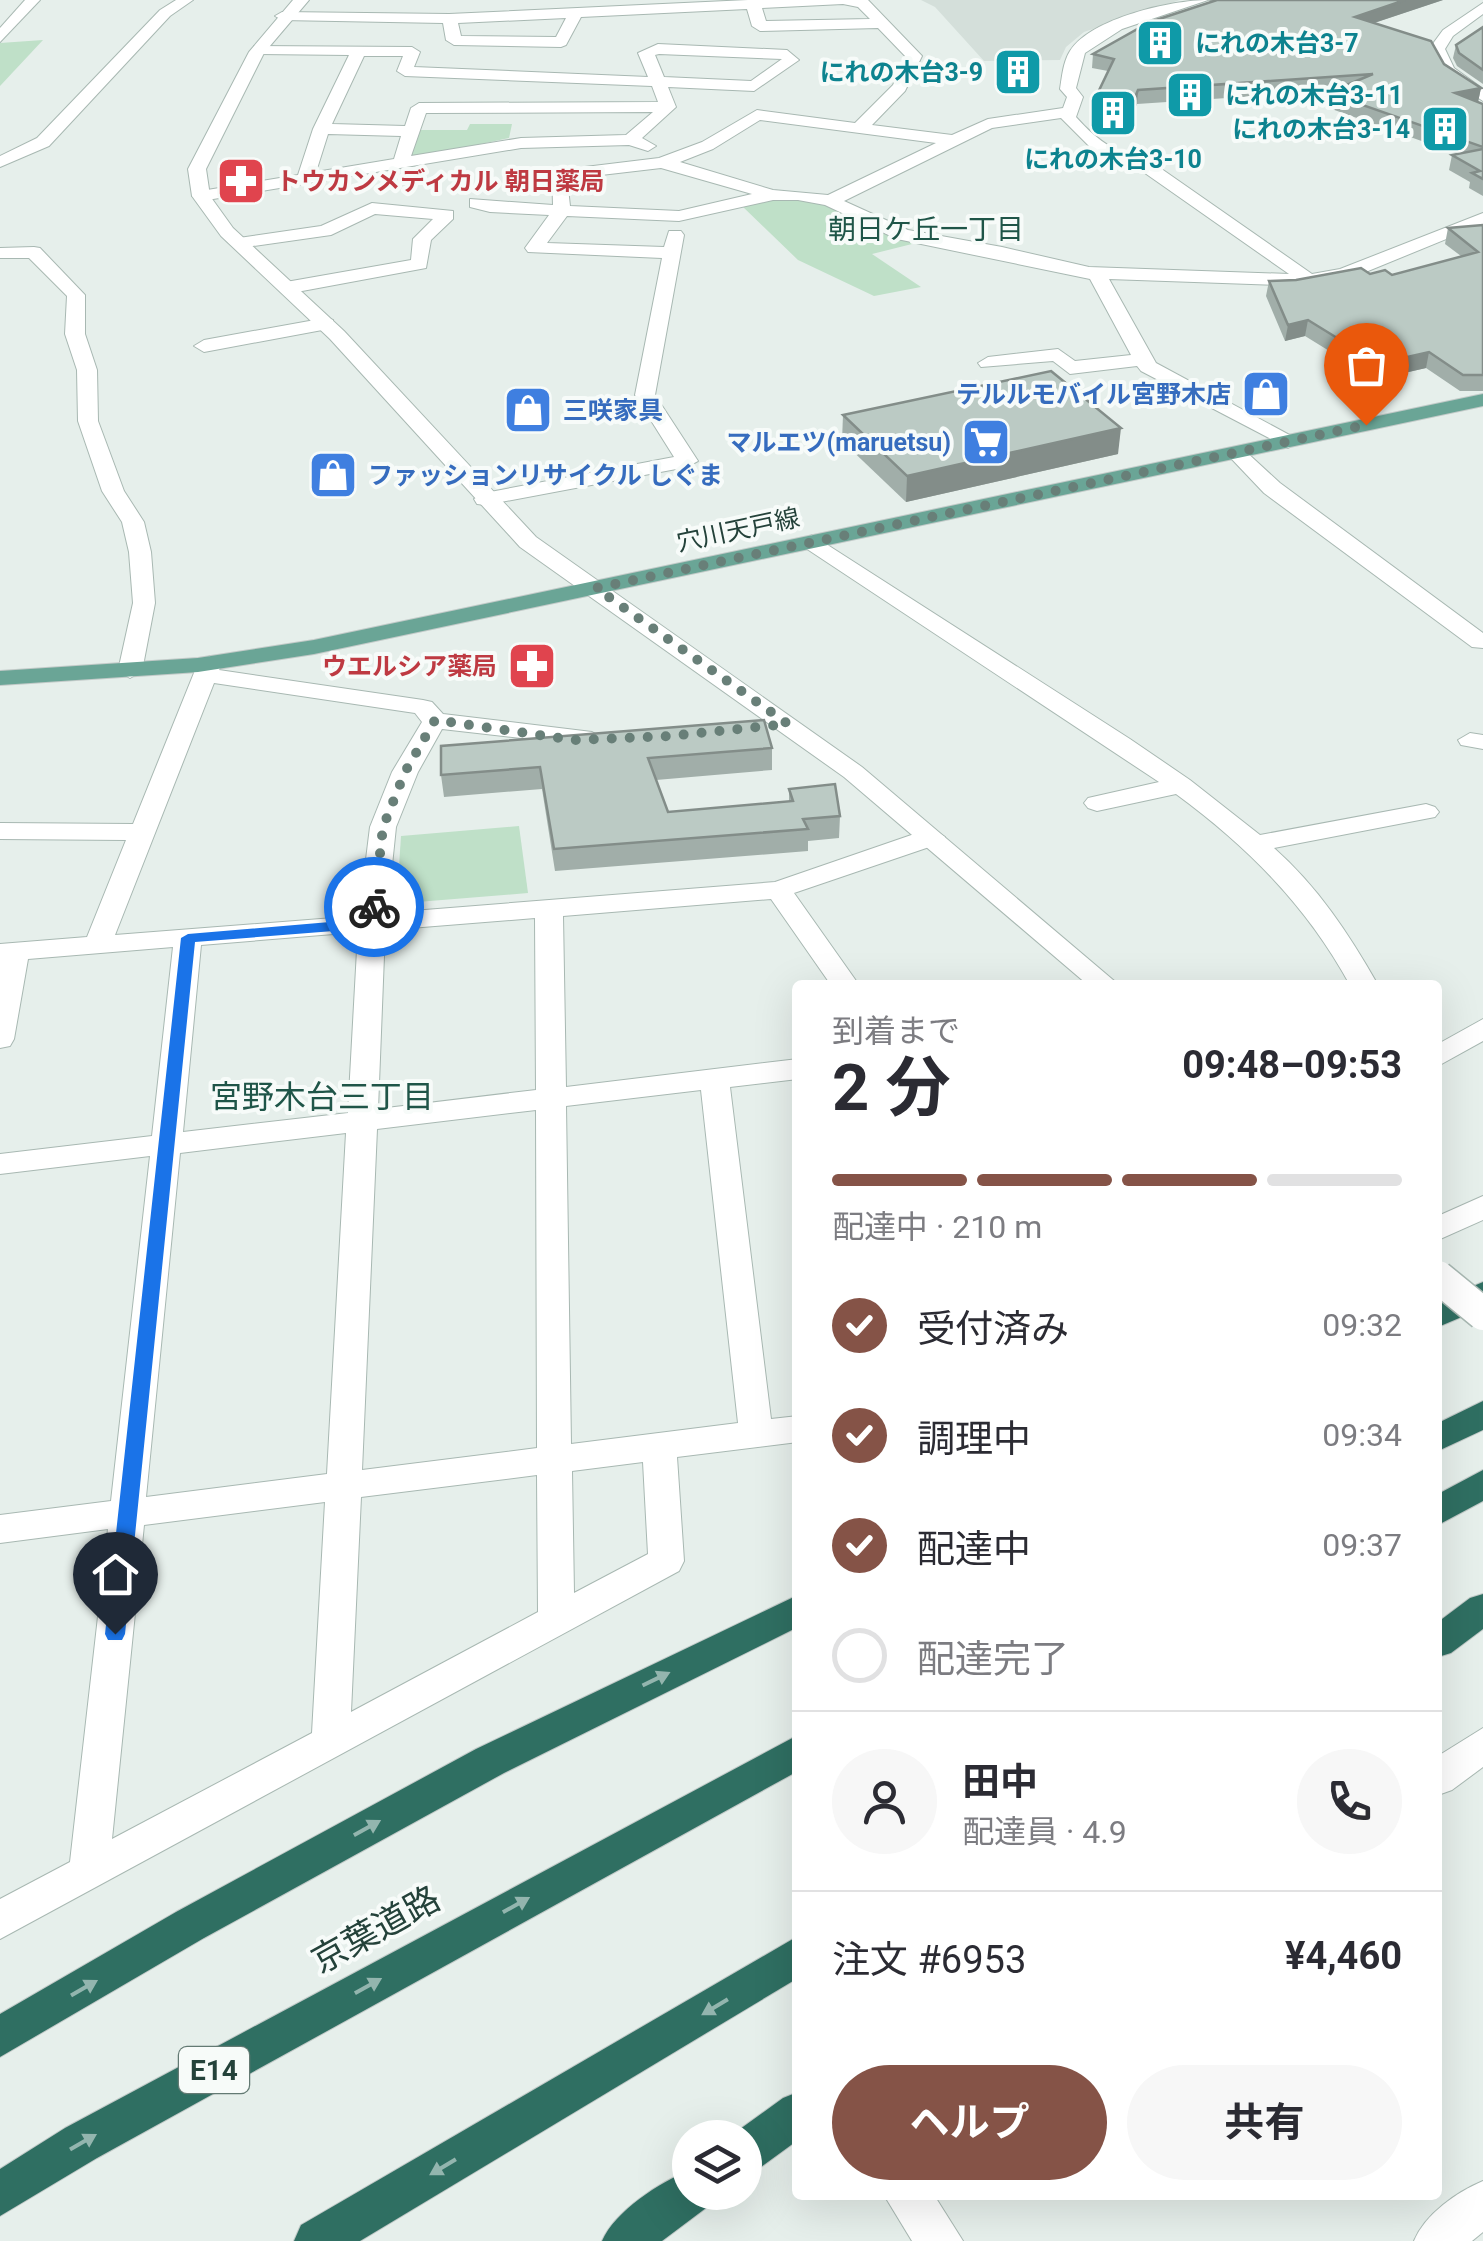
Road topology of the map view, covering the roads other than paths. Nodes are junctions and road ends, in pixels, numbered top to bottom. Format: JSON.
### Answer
{"nodes":[{"id":1,"x":186,"y":0,"type":"edge"},
{"id":2,"x":302,"y":0,"type":"edge"},
{"id":3,"x":1201,"y":0,"type":"edge"},
{"id":4,"x":753,"y":2,"type":"junction"},
{"id":5,"x":30,"y":4,"type":"edge"},
{"id":6,"x":595,"y":6,"type":"edge"},
{"id":7,"x":1483,"y":7,"type":"edge"},
{"id":8,"x":0,"y":8,"type":"edge"},
{"id":9,"x":574,"y":14,"type":"junction"},
{"id":10,"x":282,"y":16,"type":"junction"},
{"id":11,"x":449,"y":19,"type":"junction"},
{"id":12,"x":884,"y":23,"type":"junction"},
{"id":13,"x":0,"y":36,"type":"edge"},
{"id":14,"x":258,"y":49,"type":"junction"},
{"id":15,"x":358,"y":51,"type":"junction"},
{"id":16,"x":660,"y":80,"type":"junction"},
{"id":17,"x":1483,"y":96,"type":"edge"},
{"id":18,"x":668,"y":107,"type":"junction"},
{"id":19,"x":1069,"y":112,"type":"junction"},
{"id":20,"x":321,"y":129,"type":"junction"},
{"id":21,"x":857,"y":130,"type":"junction"},
{"id":22,"x":409,"y":131,"type":"junction"},
{"id":23,"x":630,"y":140,"type":"junction"},
{"id":24,"x":953,"y":140,"type":"junction"},
{"id":25,"x":675,"y":161,"type":"junction"},
{"id":26,"x":0,"y":162,"type":"edge"},
{"id":27,"x":400,"y":165,"type":"junction"},
{"id":28,"x":306,"y":180,"type":"junction"},
{"id":29,"x":773,"y":195,"type":"junction"},
{"id":30,"x":201,"y":196,"type":"junction"},
{"id":31,"x":830,"y":200,"type":"junction"},
{"id":32,"x":476,"y":203,"type":"dead end"},
{"id":33,"x":562,"y":210,"type":"junction"},
{"id":34,"x":679,"y":216,"type":"junction"},
{"id":35,"x":1483,"y":218,"type":"edge"},
{"id":36,"x":238,"y":243,"type":"junction"},
{"id":37,"x":0,"y":253,"type":"edge"},
{"id":38,"x":672,"y":253,"type":"junction"},
{"id":39,"x":1096,"y":274,"type":"junction"},
{"id":40,"x":1309,"y":280,"type":"junction"},
{"id":41,"x":286,"y":288,"type":"junction"},
{"id":42,"x":326,"y":324,"type":"junction"},
{"id":43,"x":204,"y":346,"type":"dead end"},
{"id":44,"x":1143,"y":358,"type":"junction"},
{"id":45,"x":988,"y":363,"type":"dead end"},
{"id":46,"x":1483,"y":400,"type":"edge"},
{"id":47,"x":1288,"y":442,"type":"junction"},
{"id":48,"x":1236,"y":454,"type":"junction"},
{"id":49,"x":484,"y":499,"type":"junction"},
{"id":50,"x":812,"y":542,"type":"junction"},
{"id":51,"x":596,"y":588,"type":"junction"},
{"id":52,"x":1480,"y":642,"type":"dead end"},
{"id":53,"x":208,"y":669,"type":"junction"},
{"id":54,"x":130,"y":670,"type":"junction"},
{"id":55,"x":0,"y":678,"type":"edge"},
{"id":56,"x":435,"y":720,"type":"junction"},
{"id":57,"x":788,"y":724,"type":"junction"},
{"id":58,"x":749,"y":728,"type":"edge"},
{"id":59,"x":612,"y":738,"type":"edge"},
{"id":60,"x":1182,"y":785,"type":"junction"},
{"id":61,"x":1097,"y":804,"type":"dead end"},
{"id":62,"x":1426,"y":812,"type":"dead end"},
{"id":63,"x":0,"y":831,"type":"edge"},
{"id":64,"x":142,"y":832,"type":"junction"},
{"id":65,"x":932,"y":837,"type":"junction"},
{"id":66,"x":1258,"y":843,"type":"junction"},
{"id":67,"x":778,"y":890,"type":"junction"},
{"id":68,"x":550,"y":909,"type":"junction"},
{"id":69,"x":372,"y":923,"type":"junction"},
{"id":70,"x":188,"y":938,"type":"junction"},
{"id":71,"x":96,"y":946,"type":"junction"},
{"id":72,"x":8,"y":953,"type":"edge"},
{"id":73,"x":842,"y":980,"type":"edge"},
{"id":74,"x":1098,"y":980,"type":"edge"},
{"id":75,"x":1362,"y":980,"type":"edge"},
{"id":76,"x":1483,"y":1028,"type":"edge"},
{"id":77,"x":0,"y":1039,"type":"edge"},
{"id":78,"x":1442,"y":1054,"type":"edge"},
{"id":79,"x":792,"y":1070,"type":"edge"},
{"id":80,"x":714,"y":1078,"type":"junction"},
{"id":81,"x":551,"y":1097,"type":"junction"},
{"id":82,"x":362,"y":1120,"type":"junction"},
{"id":83,"x":167,"y":1143,"type":"junction"},
{"id":84,"x":0,"y":1164,"type":"edge"},
{"id":85,"x":1483,"y":1208,"type":"edge"},
{"id":86,"x":1442,"y":1228,"type":"edge"},
{"id":87,"x":1442,"y":1280,"type":"edge"},
{"id":88,"x":1483,"y":1294,"type":"edge"},
{"id":89,"x":1442,"y":1312,"type":"edge"},
{"id":90,"x":1483,"y":1314,"type":"edge"},
{"id":91,"x":1483,"y":1414,"type":"edge"},
{"id":92,"x":792,"y":1430,"type":"edge"},
{"id":93,"x":756,"y":1434,"type":"junction"},
{"id":94,"x":1442,"y":1436,"type":"edge"},
{"id":95,"x":659,"y":1447,"type":"junction"},
{"id":96,"x":555,"y":1461,"type":"junction"},
{"id":97,"x":1483,"y":1484,"type":"edge"},
{"id":98,"x":344,"y":1488,"type":"junction"},
{"id":99,"x":1442,"y":1509,"type":"edge"},
{"id":100,"x":128,"y":1516,"type":"junction"},
{"id":101,"x":0,"y":1529,"type":"edge"},
{"id":102,"x":1483,"y":1608,"type":"edge"},
{"id":103,"x":792,"y":1613,"type":"edge"},
{"id":104,"x":556,"y":1619,"type":"junction"},
{"id":105,"x":1442,"y":1639,"type":"edge"},
{"id":106,"x":332,"y":1738,"type":"junction"},
{"id":107,"x":1483,"y":1745,"type":"edge"},
{"id":108,"x":792,"y":1754,"type":"edge"},
{"id":109,"x":1442,"y":1775,"type":"edge"},
{"id":110,"x":89,"y":1872,"type":"junction"},
{"id":111,"x":0,"y":1920,"type":"edge"},
{"id":112,"x":792,"y":1959,"type":"edge"},
{"id":113,"x":0,"y":2037,"type":"edge"},
{"id":114,"x":792,"y":2117,"type":"edge"},
{"id":115,"x":762,"y":2139,"type":"edge"},
{"id":116,"x":0,"y":2194,"type":"edge"},
{"id":117,"x":910,"y":2200,"type":"edge"},
{"id":118,"x":1483,"y":2203,"type":"edge"},
{"id":119,"x":672,"y":2206,"type":"edge"},
{"id":120,"x":317,"y":2241,"type":"edge"},
{"id":121,"x":626,"y":2241,"type":"edge"},
{"id":122,"x":940,"y":2241,"type":"edge"},
{"id":123,"x":1437,"y":2241,"type":"edge"}],
"edges":[{"from":1,"to":26,"type":"street"},
{"from":2,"to":10,"type":"street"},
{"from":3,"to":19,"type":"street"},
{"from":4,"to":6,"type":"street"},
{"from":4,"to":12,"type":"street"},
{"from":4,"to":12,"type":"street"},
{"from":5,"to":8,"type":"street"},
{"from":5,"to":13,"type":"street"},
{"from":6,"to":9,"type":"street"},
{"from":7,"to":17,"type":"street"},
{"from":9,"to":11,"type":"street"},
{"from":9,"to":11,"type":"street"},
{"from":10,"to":11,"type":"street"},
{"from":10,"to":14,"type":"street"},
{"from":12,"to":21,"type":"street"},
{"from":14,"to":15,"type":"street"},
{"from":14,"to":30,"type":"street"},
{"from":15,"to":16,"type":"street"},
{"from":15,"to":20,"type":"street"},
{"from":16,"to":16,"type":"street"},
{"from":16,"to":18,"type":"street"},
{"from":18,"to":22,"type":"street"},
{"from":18,"to":23,"type":"street"},
{"from":19,"to":24,"type":"street"},
{"from":19,"to":40,"type":"street"},
{"from":20,"to":22,"type":"street"},
{"from":20,"to":28,"type":"street"},
{"from":21,"to":24,"type":"street"},
{"from":21,"to":25,"type":"street"},
{"from":22,"to":27,"type":"street"},
{"from":23,"to":25,"type":"street"},
{"from":23,"to":27,"type":"street"},
{"from":24,"to":31,"type":"street"},
{"from":25,"to":29,"type":"street"},
{"from":25,"to":33,"type":"street"},
{"from":27,"to":28,"type":"street"},
{"from":28,"to":30,"type":"street"},
{"from":29,"to":31,"type":"street"},
{"from":29,"to":34,"type":"street"},
{"from":30,"to":36,"type":"street"},
{"from":31,"to":39,"type":"street"},
{"from":32,"to":33,"type":"street"},
{"from":33,"to":34,"type":"street"},
{"from":33,"to":38,"type":"street"},
{"from":34,"to":38,"type":"street"},
{"from":35,"to":40,"type":"street"},
{"from":36,"to":41,"type":"street"},
{"from":36,"to":41,"type":"street"},
{"from":37,"to":54,"type":"street"},
{"from":38,"to":49,"type":"street"},
{"from":39,"to":40,"type":"street"},
{"from":39,"to":44,"type":"street"},
{"from":41,"to":42,"type":"street"},
{"from":42,"to":43,"type":"street"},
{"from":42,"to":49,"type":"street"},
{"from":44,"to":45,"type":"street"},
{"from":44,"to":47,"type":"street"},
{"from":46,"to":47,"type":"main road","name":"穴川天戸線"},
{"from":47,"to":48,"type":"main road","name":"穴川天戸線"},
{"from":48,"to":50,"type":"main road","name":"穴川天戸線"},
{"from":48,"to":52,"type":"street"},
{"from":49,"to":51,"type":"street"},
{"from":50,"to":51,"type":"main road","name":"穴川天戸線"},
{"from":50,"to":60,"type":"street"},
{"from":51,"to":53,"type":"main road","name":"穴川天戸線"},
{"from":51,"to":57,"type":"street"},
{"from":53,"to":54,"type":"main road","name":"穴川天戸線"},
{"from":53,"to":56,"type":"street"},
{"from":53,"to":64,"type":"street"},
{"from":54,"to":55,"type":"main road","name":"穴川天戸線"},
{"from":56,"to":59,"type":"street"},
{"from":56,"to":69,"type":"street"},
{"from":57,"to":58,"type":"street"},
{"from":57,"to":65,"type":"street"},
{"from":60,"to":61,"type":"street"},
{"from":60,"to":66,"type":"street"},
{"from":62,"to":66,"type":"street"},
{"from":63,"to":64,"type":"street"},
{"from":64,"to":71,"type":"street"},
{"from":65,"to":67,"type":"street"},
{"from":65,"to":74,"type":"street"},
{"from":66,"to":75,"type":"street"},
{"from":67,"to":68,"type":"street"},
{"from":67,"to":73,"type":"street"},
{"from":68,"to":69,"type":"street"},
{"from":68,"to":81,"type":"street"},
{"from":69,"to":70,"type":"street"},
{"from":69,"to":82,"type":"street"},
{"from":70,"to":71,"type":"street"},
{"from":70,"to":83,"type":"street"},
{"from":71,"to":72,"type":"street"},
{"from":72,"to":77,"type":"street"},
{"from":76,"to":78,"type":"street"},
{"from":79,"to":80,"type":"street"},
{"from":80,"to":81,"type":"street"},
{"from":80,"to":93,"type":"street"},
{"from":81,"to":82,"type":"street"},
{"from":81,"to":96,"type":"street"},
{"from":82,"to":83,"type":"street"},
{"from":82,"to":98,"type":"street"},
{"from":83,"to":84,"type":"street"},
{"from":83,"to":100,"type":"street"},
{"from":85,"to":86,"type":"street"},
{"from":87,"to":90,"type":"street","bridge":true},
{"from":88,"to":89,"type":"highway"},
{"from":91,"to":94,"type":"highway"},
{"from":92,"to":93,"type":"street"},
{"from":93,"to":95,"type":"street"},
{"from":95,"to":96,"type":"street"},
{"from":95,"to":104,"type":"street"},
{"from":96,"to":98,"type":"street"},
{"from":96,"to":104,"type":"street"},
{"from":97,"to":99,"type":"highway"},
{"from":98,"to":100,"type":"street"},
{"from":98,"to":106,"type":"street"},
{"from":100,"to":101,"type":"street"},
{"from":100,"to":110,"type":"street"},
{"from":102,"to":105,"type":"highway"},
{"from":113,"to":103,"type":"highway","one_way":true},
{"from":104,"to":106,"type":"street"},
{"from":106,"to":110,"type":"street"},
{"from":107,"to":109,"type":"street"},
{"from":116,"to":108,"type":"highway","name":"京葉道路","number":"E14","one_way":true},
{"from":110,"to":111,"type":"street"},
{"from":112,"to":120,"type":"highway","one_way":true},
{"from":114,"to":115,"type":"highway"},
{"from":117,"to":122,"type":"street"},
{"from":118,"to":123,"type":"street"},
{"from":119,"to":121,"type":"highway"}]}
